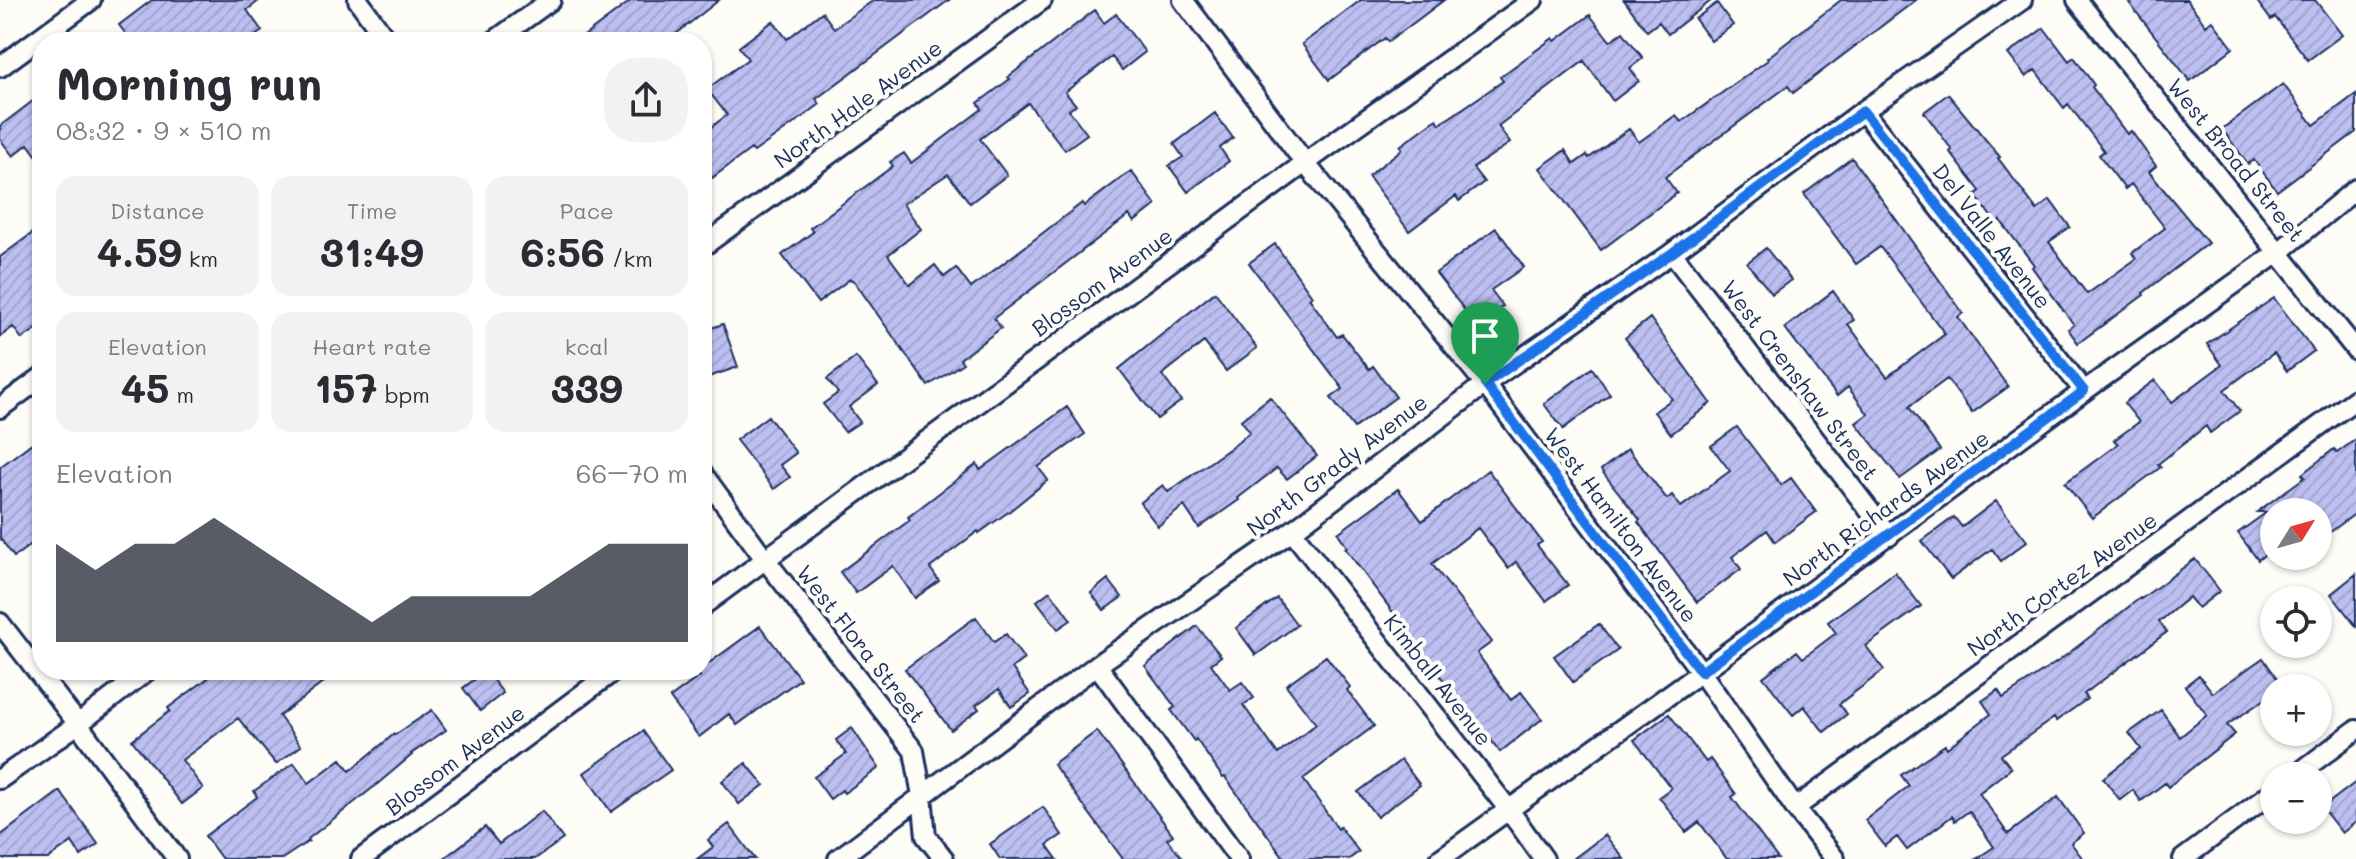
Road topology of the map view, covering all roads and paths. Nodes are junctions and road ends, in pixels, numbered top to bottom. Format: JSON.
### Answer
{"nodes":[{"id":1,"x":91,"y":0,"type":"edge"},
{"id":2,"x":358,"y":0,"type":"edge"},
{"id":3,"x":551,"y":0,"type":"edge"},
{"id":4,"x":1042,"y":0,"type":"edge"},
{"id":5,"x":1183,"y":0,"type":"edge"},
{"id":6,"x":1533,"y":0,"type":"edge"},
{"id":7,"x":2022,"y":0,"type":"edge"},
{"id":8,"x":2077,"y":0,"type":"edge"},
{"id":9,"x":48,"y":32,"type":"edge"},
{"id":10,"x":381,"y":32,"type":"edge"},
{"id":11,"x":507,"y":32,"type":"edge"},
{"id":12,"x":32,"y":43,"type":"edge"},
{"id":13,"x":0,"y":67,"type":"edge"},
{"id":14,"x":1863,"y":111,"type":"junction"},
{"id":15,"x":1305,"y":163,"type":"junction"},
{"id":16,"x":2356,"y":189,"type":"edge"},
{"id":17,"x":712,"y":240,"type":"edge"},
{"id":18,"x":2279,"y":252,"type":"junction"},
{"id":19,"x":1672,"y":253,"type":"junction"},
{"id":20,"x":2356,"y":350,"type":"edge"},
{"id":21,"x":32,"y":384,"type":"edge"},
{"id":22,"x":1485,"y":384,"type":"junction"},
{"id":23,"x":2084,"y":391,"type":"junction"},
{"id":24,"x":2356,"y":399,"type":"edge"},
{"id":25,"x":0,"y":408,"type":"edge"},
{"id":26,"x":712,"y":487,"type":"edge"},
{"id":27,"x":1292,"y":531,"type":"junction"},
{"id":28,"x":1889,"y":536,"type":"junction"},
{"id":29,"x":765,"y":559,"type":"junction"},
{"id":30,"x":712,"y":599,"type":"edge"},
{"id":31,"x":0,"y":623,"type":"edge"},
{"id":32,"x":32,"y":664,"type":"edge"},
{"id":33,"x":1097,"y":665,"type":"junction"},
{"id":34,"x":1701,"y":672,"type":"junction"},
{"id":35,"x":44,"y":680,"type":"edge"},
{"id":36,"x":135,"y":680,"type":"edge"},
{"id":37,"x":602,"y":680,"type":"edge"},
{"id":38,"x":78,"y":724,"type":"junction"},
{"id":39,"x":2356,"y":730,"type":"edge"},
{"id":40,"x":2314,"y":762,"type":"edge"},
{"id":41,"x":0,"y":779,"type":"edge"},
{"id":42,"x":922,"y":796,"type":"junction"},
{"id":43,"x":2260,"y":801,"type":"edge"},
{"id":44,"x":1795,"y":808,"type":"junction"},
{"id":45,"x":1509,"y":810,"type":"junction"},
{"id":46,"x":177,"y":859,"type":"edge"},
{"id":47,"x":361,"y":859,"type":"edge"},
{"id":48,"x":838,"y":859,"type":"edge"},
{"id":49,"x":944,"y":859,"type":"edge"},
{"id":50,"x":1239,"y":859,"type":"edge"},
{"id":51,"x":1440,"y":859,"type":"edge"},
{"id":52,"x":1544,"y":859,"type":"edge"},
{"id":53,"x":1835,"y":859,"type":"edge"},
{"id":54,"x":2183,"y":859,"type":"edge"}],
"edges":[{"from":1,"to":9,"type":"street"},
{"from":2,"to":10,"type":"street"},
{"from":3,"to":11,"type":"street"},
{"from":4,"to":17,"type":"street","name":"North Hale Avenue"},
{"from":5,"to":15,"type":"street","name":"West Hamilton Avenue"},
{"from":6,"to":15,"type":"street","name":"Blossom Avenue"},
{"from":7,"to":14,"type":"street","name":"North Grady Avenue"},
{"from":8,"to":18,"type":"street","name":"West Broad Street"},
{"from":12,"to":13,"type":"street"},
{"from":14,"to":19,"type":"street","name":"North Grady Avenue"},
{"from":14,"to":23,"type":"street","name":"Del Valle Avenue"},
{"from":15,"to":22,"type":"street","name":"West Hamilton Avenue"},
{"from":15,"to":29,"type":"street","name":"Blossom Avenue"},
{"from":16,"to":18,"type":"street","name":"North Richards Avenue"},
{"from":18,"to":20,"type":"street","name":"West Broad Street"},
{"from":18,"to":23,"type":"street","name":"North Richards Avenue"},
{"from":19,"to":22,"type":"street","name":"North Grady Avenue"},
{"from":19,"to":28,"type":"street","name":"West Crenshaw Street"},
{"from":21,"to":25,"type":"street"},
{"from":22,"to":27,"type":"street","name":"North Grady Avenue"},
{"from":22,"to":34,"type":"street","name":"West Hamilton Avenue"},
{"from":23,"to":28,"type":"street","name":"North Richards Avenue"},
{"from":24,"to":44,"type":"street","name":"North Cortez Avenue"},
{"from":26,"to":29,"type":"street","name":"West Flora Street"},
{"from":27,"to":33,"type":"street","name":"North Grady Avenue"},
{"from":27,"to":45,"type":"street","name":"Kimball Avenue"},
{"from":28,"to":34,"type":"street","name":"North Richards Avenue"},
{"from":29,"to":30,"type":"street","name":"Blossom Avenue"},
{"from":29,"to":42,"type":"street","name":"West Flora Street"},
{"from":31,"to":32,"type":"street"},
{"from":33,"to":42,"type":"street","name":"North Grady Avenue"},
{"from":33,"to":50,"type":"street"},
{"from":34,"to":44,"type":"street","name":"West Hamilton Avenue"},
{"from":34,"to":45,"type":"street","name":"North Richards Avenue"},
{"from":35,"to":38,"type":"street"},
{"from":36,"to":38,"type":"street"},
{"from":37,"to":47,"type":"street","name":"Blossom Avenue"},
{"from":38,"to":41,"type":"street"},
{"from":38,"to":46,"type":"street"},
{"from":39,"to":40,"type":"street"},
{"from":42,"to":48,"type":"street","name":"North Grady Avenue"},
{"from":42,"to":49,"type":"street","name":"West Flora Street"},
{"from":43,"to":54,"type":"street"},
{"from":44,"to":53,"type":"street","name":"West Hamilton Avenue"},
{"from":45,"to":51,"type":"street","name":"North Richards Avenue"},
{"from":45,"to":52,"type":"street","name":"Kimball Avenue"}]}
